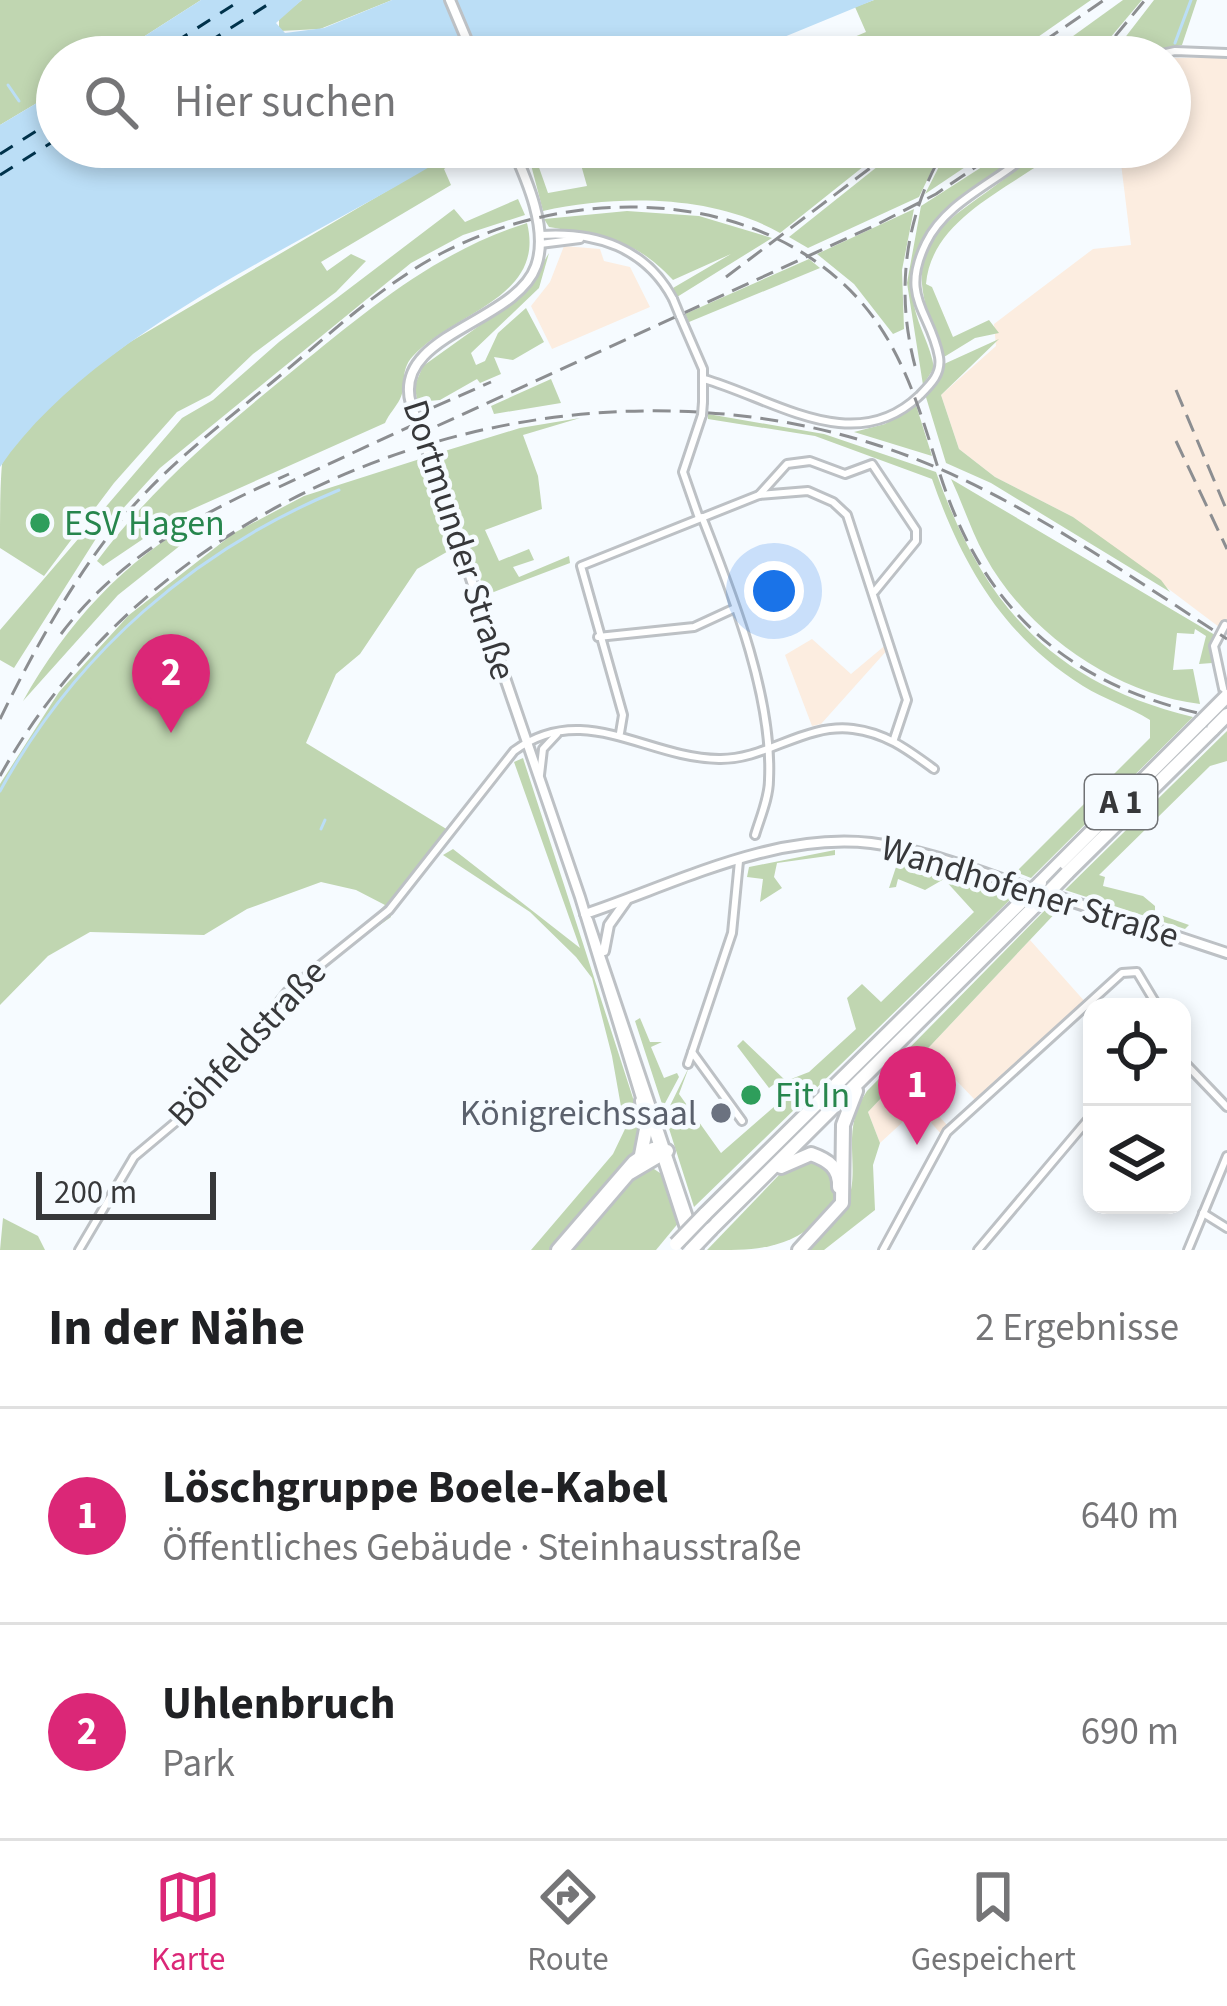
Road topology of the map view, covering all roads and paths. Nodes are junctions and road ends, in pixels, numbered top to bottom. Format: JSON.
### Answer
{"nodes":[{"id":1,"x":450,"y":0,"type":"edge"},
{"id":2,"x":465,"y":36,"type":"edge"},
{"id":3,"x":1227,"y":52,"type":"edge"},
{"id":4,"x":1191,"y":54,"type":"edge"},
{"id":5,"x":520,"y":168,"type":"edge"},
{"id":6,"x":1008,"y":168,"type":"edge"},
{"id":7,"x":539,"y":240,"type":"junction"},
{"id":8,"x":704,"y":379,"type":"junction"},
{"id":9,"x":704,"y":390,"type":"junction"},
{"id":10,"x":728,"y":390,"type":"junction"},
{"id":11,"x":759,"y":495,"type":"junction"},
{"id":12,"x":700,"y":518,"type":"junction"},
{"id":13,"x":875,"y":591,"type":"junction"},
{"id":14,"x":734,"y":609,"type":"junction"},
{"id":15,"x":1225,"y":625,"type":"edge"},
{"id":16,"x":598,"y":638,"type":"junction"},
{"id":17,"x":1227,"y":697,"type":"edge"},
{"id":18,"x":1227,"y":711,"type":"edge"},
{"id":19,"x":1207,"y":726,"type":"junction"},
{"id":20,"x":560,"y":732,"type":"junction"},
{"id":21,"x":620,"y":734,"type":"junction"},
{"id":22,"x":894,"y":740,"type":"junction"},
{"id":23,"x":526,"y":743,"type":"junction"},
{"id":24,"x":768,"y":750,"type":"junction"},
{"id":25,"x":934,"y":769,"type":"dead end"},
{"id":26,"x":539,"y":778,"type":"junction"},
{"id":27,"x":755,"y":835,"type":"dead end"},
{"id":28,"x":739,"y":861,"type":"junction"},
{"id":29,"x":628,"y":898,"type":"junction"},
{"id":30,"x":584,"y":914,"type":"junction"},
{"id":31,"x":1227,"y":950,"type":"edge"},
{"id":32,"x":605,"y":965,"type":"junction"},
{"id":33,"x":1094,"y":998,"type":"edge"},
{"id":34,"x":1153,"y":998,"type":"edge"},
{"id":35,"x":1083,"y":1008,"type":"edge"},
{"id":36,"x":914,"y":1028,"type":"junction"},
{"id":37,"x":692,"y":1052,"type":"junction"},
{"id":38,"x":688,"y":1064,"type":"dead end"},
{"id":39,"x":1191,"y":1069,"type":"edge"},
{"id":40,"x":642,"y":1101,"type":"junction"},
{"id":41,"x":1227,"y":1107,"type":"edge"},
{"id":42,"x":742,"y":1121,"type":"dead end"},
{"id":43,"x":1083,"y":1126,"type":"edge"},
{"id":44,"x":663,"y":1152,"type":"junction"},
{"id":45,"x":640,"y":1156,"type":"junction"},
{"id":46,"x":1227,"y":1156,"type":"edge"},
{"id":47,"x":755,"y":1184,"type":"junction"},
{"id":48,"x":1203,"y":1213,"type":"junction"},
{"id":49,"x":1227,"y":1228,"type":"edge"},
{"id":50,"x":673,"y":1247,"type":"edge"},
{"id":51,"x":79,"y":1250,"type":"edge"},
{"id":52,"x":561,"y":1250,"type":"edge"},
{"id":53,"x":694,"y":1250,"type":"edge"},
{"id":54,"x":797,"y":1250,"type":"edge"},
{"id":55,"x":883,"y":1250,"type":"edge"},
{"id":56,"x":978,"y":1250,"type":"edge"},
{"id":57,"x":1188,"y":1250,"type":"edge"}],
"edges":[{"from":1,"to":2,"type":"main road"},
{"from":3,"to":4,"type":"street"},
{"from":5,"to":7,"type":"main road"},
{"from":6,"to":10,"type":"street"},
{"from":7,"to":8,"type":"street","bridge":true},
{"from":7,"to":23,"type":"main road","name":"Dortmunder Straße","bridge":true},
{"from":8,"to":9,"type":"street"},
{"from":8,"to":10,"type":"street"},
{"from":9,"to":10,"type":"street"},
{"from":9,"to":12,"type":"street","bridge":true},
{"from":11,"to":12,"type":"street"},
{"from":11,"to":13,"type":"street"},
{"from":11,"to":13,"type":"street"},
{"from":12,"to":14,"type":"street"},
{"from":12,"to":16,"type":"street"},
{"from":13,"to":22,"type":"street"},
{"from":14,"to":16,"type":"street"},
{"from":14,"to":24,"type":"street"},
{"from":15,"to":18,"type":"street"},
{"from":16,"to":21,"type":"street"},
{"from":17,"to":19,"type":"highway","number":"A 1","bridge":true},
{"from":18,"to":19,"type":"highway","number":"A 1","bridge":true},
{"from":19,"to":36,"type":"highway","number":"A 1","bridge":true},
{"from":19,"to":50,"type":"highway","number":"A 1","bridge":true},
{"from":20,"to":21,"type":"street"},
{"from":20,"to":23,"type":"street"},
{"from":20,"to":26,"type":"street"},
{"from":21,"to":24,"type":"street"},
{"from":22,"to":24,"type":"street"},
{"from":22,"to":25,"type":"street"},
{"from":23,"to":26,"type":"main road","name":"Dortmunder Straße"},
{"from":23,"to":51,"type":"street","name":"Böhfeldstraße"},
{"from":24,"to":27,"type":"street"},
{"from":26,"to":30,"type":"main road","name":"Dortmunder Straße"},
{"from":28,"to":29,"type":"main road","name":"Wandhofener Straße"},
{"from":28,"to":31,"type":"main road","name":"Wandhofener Straße"},
{"from":28,"to":37,"type":"street"},
{"from":29,"to":30,"type":"main road","name":"Wandhofener Straße"},
{"from":29,"to":32,"type":"main road"},
{"from":30,"to":32,"type":"main road","name":"Dortmunder Straße"},
{"from":30,"to":40,"type":"main road","name":"Dortmunder Straße"},
{"from":32,"to":44,"type":"main road","name":"Dortmunder Straße"},
{"from":33,"to":34,"type":"street"},
{"from":35,"to":55,"type":"street"},
{"from":36,"to":47,"type":"highway","number":"A 1"},
{"from":36,"to":54,"type":"highway"},
{"from":37,"to":38,"type":"street"},
{"from":37,"to":42,"type":"street"},
{"from":39,"to":41,"type":"street"},
{"from":40,"to":44,"type":"main road","name":"Dortmunder Straße"},
{"from":40,"to":45,"type":"highway"},
{"from":43,"to":56,"type":"street"},
{"from":44,"to":45,"type":"highway"},
{"from":44,"to":52,"type":"highway"},
{"from":44,"to":53,"type":"main road","name":"Dortmunder Straße"},
{"from":45,"to":52,"type":"highway"},
{"from":46,"to":48,"type":"street"},
{"from":47,"to":53,"type":"highway","number":"A 1","bridge":true},
{"from":47,"to":54,"type":"highway"},
{"from":48,"to":49,"type":"street"},
{"from":48,"to":57,"type":"street"}]}
